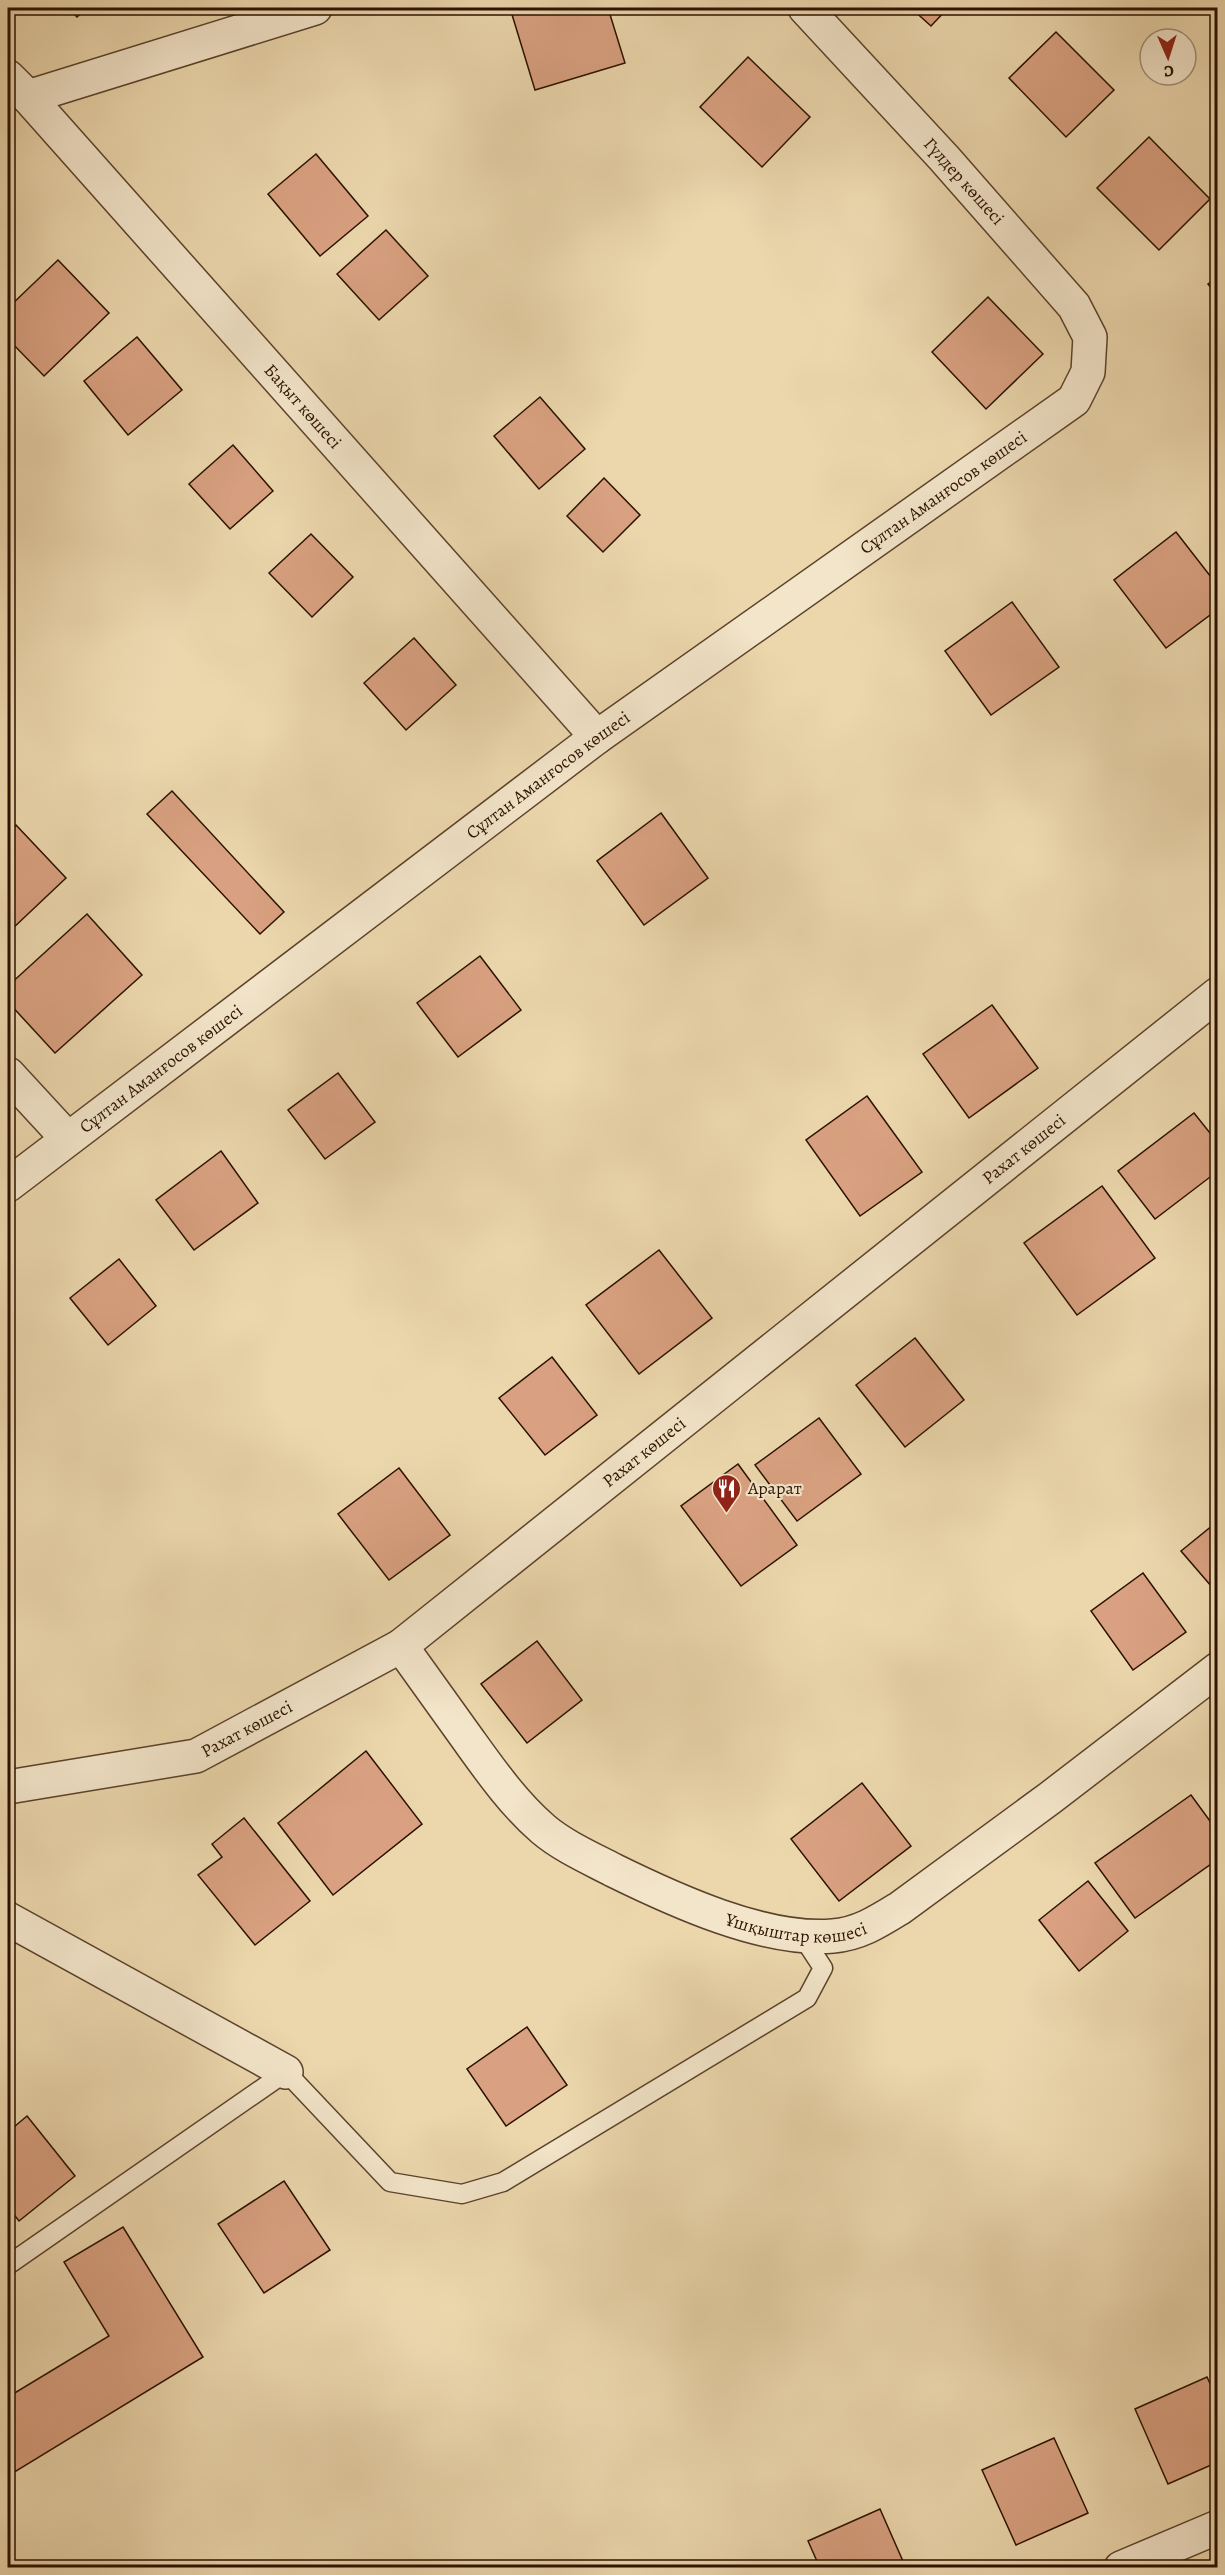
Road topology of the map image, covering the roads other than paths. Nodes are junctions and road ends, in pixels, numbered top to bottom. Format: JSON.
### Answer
{"nodes":[{"id":1,"x":315,"y":8,"type":"edge"},
{"id":2,"x":805,"y":8,"type":"edge"},
{"id":3,"x":14,"y":93,"type":"edge"},
{"id":4,"x":1088,"y":372,"type":"joint"},
{"id":5,"x":597,"y":737,"type":"junction"},
{"id":6,"x":1218,"y":994,"type":"edge"},
{"id":7,"x":8,"y":1074,"type":"edge"},
{"id":8,"x":67,"y":1138,"type":"junction"},
{"id":9,"x":8,"y":1185,"type":"edge"},
{"id":10,"x":401,"y":1646,"type":"junction"},
{"id":11,"x":1218,"y":1669,"type":"edge"},
{"id":12,"x":8,"y":1786,"type":"edge"},
{"id":13,"x":8,"y":1919,"type":"edge"},
{"id":14,"x":802,"y":1936,"type":"junction"},
{"id":15,"x":286,"y":2072,"type":"junction"},
{"id":16,"x":8,"y":2265,"type":"edge"},
{"id":17,"x":1218,"y":2527,"type":"edge"},
{"id":18,"x":1121,"y":2568,"type":"edge"}],
"edges":[{"from":1,"to":3,"type":"street"},
{"from":2,"to":4,"type":"street","name":"Гүлдер көшесі"},
{"from":3,"to":5,"type":"street","name":"Бақыт көшесі"},
{"from":4,"to":5,"type":"street","name":"Сұлтан Аманғосов көшесі"},
{"from":5,"to":8,"type":"street","name":"Сұлтан Аманғосов көшесі"},
{"from":6,"to":10,"type":"street","name":"Рахат көшесі"},
{"from":7,"to":8,"type":"street"},
{"from":8,"to":9,"type":"street","name":"Сұлтан Аманғосов көшесі"},
{"from":10,"to":12,"type":"street","name":"Рахат көшесі"},
{"from":10,"to":14,"type":"street","name":"Ұшқыштар көшесі"},
{"from":11,"to":14,"type":"street","name":"Ұшқыштар көшесі"},
{"from":13,"to":15,"type":"street"},
{"from":14,"to":15,"type":"lane"},
{"from":15,"to":16,"type":"lane"},
{"from":17,"to":18,"type":"street"}]}
